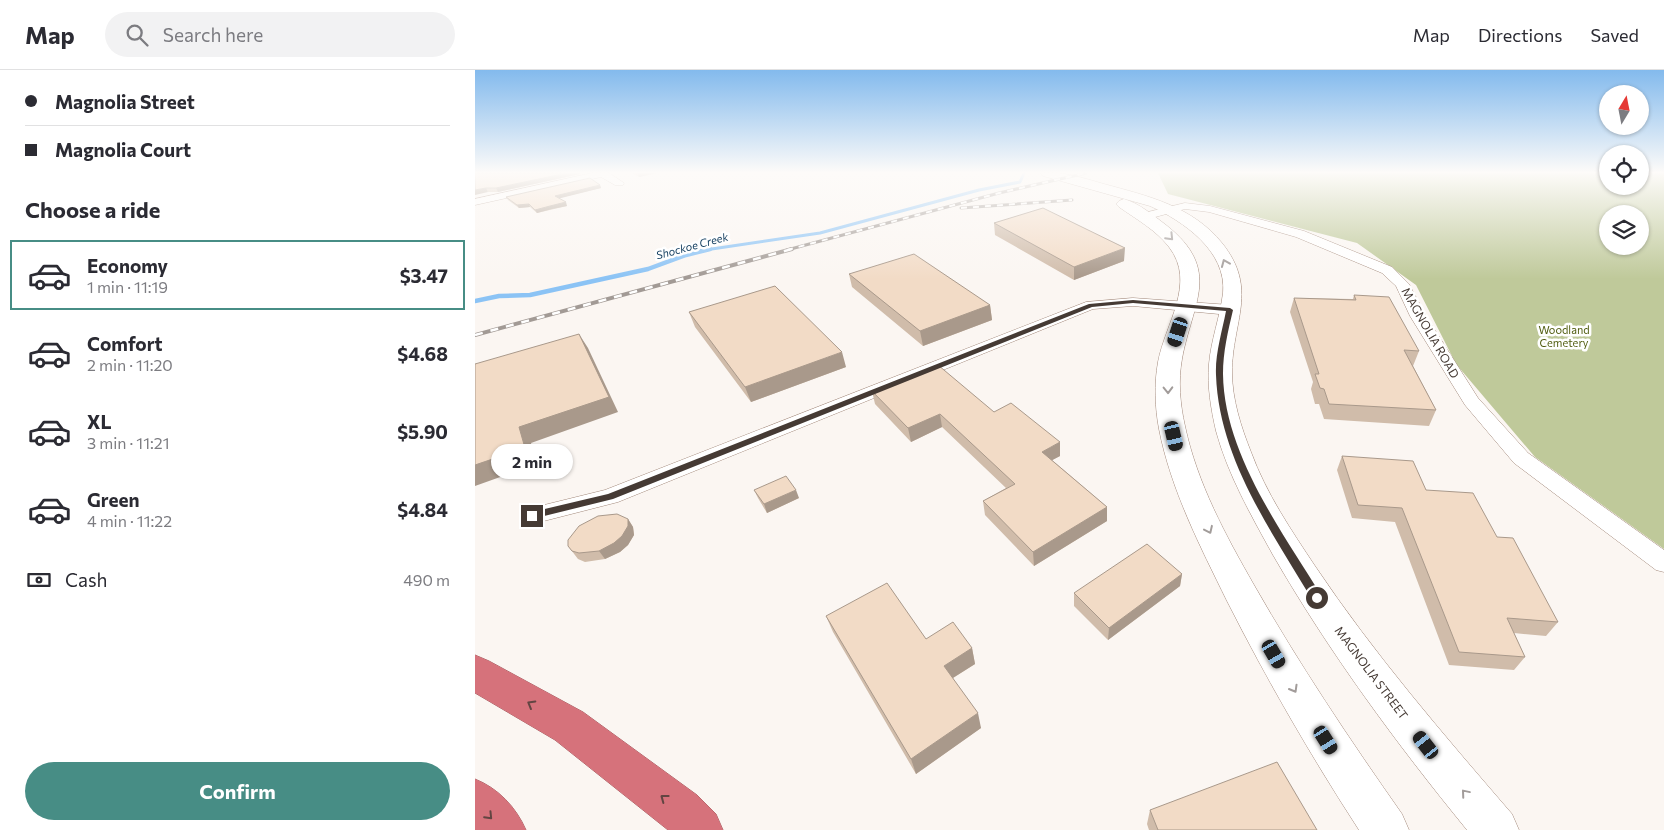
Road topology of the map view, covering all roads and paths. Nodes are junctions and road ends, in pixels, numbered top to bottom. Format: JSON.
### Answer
{"nodes":[{"id":1,"x":1132,"y":208,"type":"edge"},
{"id":2,"x":1174,"y":208,"type":"edge"},
{"id":3,"x":1206,"y":208,"type":"edge"},
{"id":4,"x":1170,"y":209,"type":"junction"},
{"id":5,"x":1144,"y":216,"type":"junction"},
{"id":6,"x":1187,"y":306,"type":"junction"},
{"id":7,"x":1230,"y":310,"type":"junction"},
{"id":8,"x":532,"y":516,"type":"dead end"},
{"id":9,"x":1664,"y":563,"type":"edge"},
{"id":10,"x":475,"y":672,"type":"edge"},
{"id":11,"x":475,"y":801,"type":"edge"},
{"id":12,"x":503,"y":830,"type":"edge"},
{"id":13,"x":700,"y":830,"type":"edge"},
{"id":14,"x":1386,"y":830,"type":"edge"},
{"id":15,"x":1496,"y":830,"type":"edge"}],
"edges":[{"from":1,"to":5,"type":"main road","name":"MAGNOLIA STREET"},
{"from":2,"to":4,"type":"street","name":"MAGNOLIA ROAD"},
{"from":3,"to":9,"type":"street","name":"MAGNOLIA ROAD"},
{"from":4,"to":5,"type":"street","name":"MAGNOLIA ROAD"},
{"from":7,"to":4,"type":"main road","name":"MAGNOLIA STREET","one_way":true},
{"from":5,"to":6,"type":"main road","name":"MAGNOLIA STREET","one_way":true},
{"from":6,"to":7,"type":"street"},
{"from":6,"to":8,"type":"street"},
{"from":6,"to":14,"type":"main road","name":"MAGNOLIA STREET","one_way":true},
{"from":15,"to":7,"type":"main road","name":"MAGNOLIA STREET","one_way":true},
{"from":13,"to":10,"type":"highway","one_way":true},
{"from":11,"to":12,"type":"highway","one_way":true}]}
